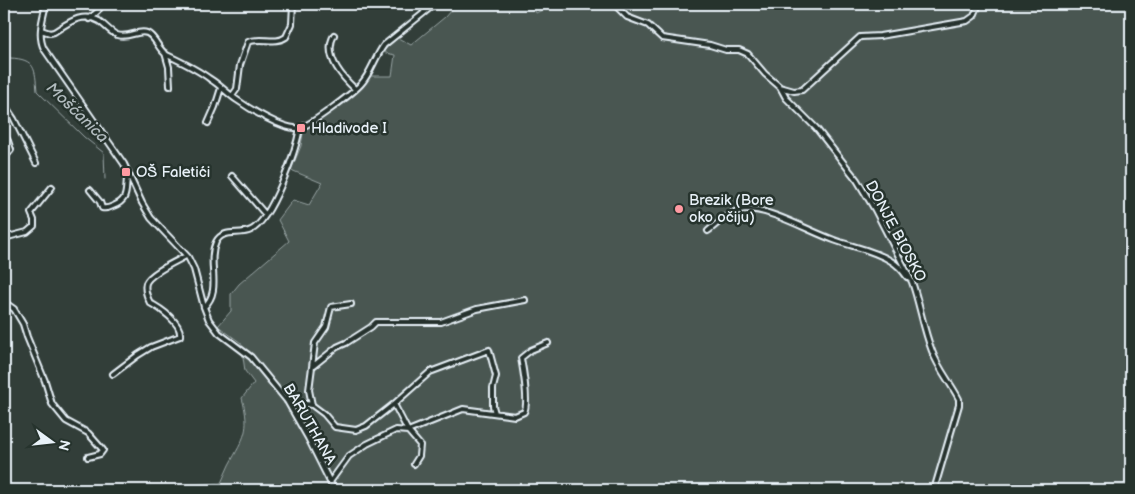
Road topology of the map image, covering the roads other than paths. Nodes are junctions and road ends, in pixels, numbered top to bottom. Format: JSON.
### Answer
{"nodes":[{"id":1,"x":46,"y":4,"type":"edge"},
{"id":2,"x":102,"y":4,"type":"edge"},
{"id":3,"x":293,"y":4,"type":"edge"},
{"id":4,"x":420,"y":4,"type":"edge"},
{"id":5,"x":435,"y":4,"type":"edge"},
{"id":6,"x":614,"y":4,"type":"edge"},
{"id":7,"x":979,"y":4,"type":"edge"},
{"id":8,"x":425,"y":12,"type":"junction"},
{"id":9,"x":89,"y":18,"type":"junction"},
{"id":10,"x":41,"y":30,"type":"junction"},
{"id":11,"x":334,"y":35,"type":"dead end"},
{"id":12,"x":165,"y":53,"type":"junction"},
{"id":13,"x":170,"y":86,"type":"dead end"},
{"id":14,"x":780,"y":86,"type":"junction"},
{"id":15,"x":221,"y":88,"type":"junction"},
{"id":16,"x":356,"y":89,"type":"junction"},
{"id":17,"x":232,"y":96,"type":"junction"},
{"id":18,"x":4,"y":108,"type":"edge"},
{"id":19,"x":208,"y":124,"type":"dead end"},
{"id":20,"x":300,"y":128,"type":"junction"},
{"id":21,"x":4,"y":134,"type":"edge"},
{"id":22,"x":4,"y":158,"type":"edge"},
{"id":23,"x":36,"y":163,"type":"dead end"},
{"id":24,"x":128,"y":172,"type":"junction"},
{"id":25,"x":232,"y":176,"type":"dead end"},
{"id":26,"x":52,"y":187,"type":"dead end"},
{"id":27,"x":90,"y":190,"type":"dead end"},
{"id":28,"x":266,"y":213,"type":"junction"},
{"id":29,"x":708,"y":231,"type":"dead end"},
{"id":30,"x":4,"y":238,"type":"edge"},
{"id":31,"x":186,"y":256,"type":"junction"},
{"id":32,"x":912,"y":282,"type":"junction"},
{"id":33,"x":525,"y":300,"type":"dead end"},
{"id":34,"x":4,"y":302,"type":"edge"},
{"id":35,"x":351,"y":304,"type":"dead end"},
{"id":36,"x":204,"y":307,"type":"junction"},
{"id":37,"x":548,"y":342,"type":"dead end"},
{"id":38,"x":312,"y":367,"type":"junction"},
{"id":39,"x":113,"y":374,"type":"dead end"},
{"id":40,"x":287,"y":401,"type":"junction"},
{"id":41,"x":394,"y":404,"type":"junction"},
{"id":42,"x":312,"y":405,"type":"junction"},
{"id":43,"x":495,"y":413,"type":"junction"},
{"id":44,"x":408,"y":431,"type":"junction"},
{"id":45,"x":88,"y":457,"type":"dead end"},
{"id":46,"x":414,"y":464,"type":"dead end"},
{"id":47,"x":330,"y":482,"type":"junction"},
{"id":48,"x":334,"y":490,"type":"edge"},
{"id":49,"x":934,"y":490,"type":"edge"}],
"edges":[{"from":1,"to":10,"type":"street","name":"BARUTHANA"},
{"from":2,"to":9,"type":"street"},
{"from":3,"to":17,"type":"street"},
{"from":4,"to":8,"type":"street"},
{"from":5,"to":8,"type":"street"},
{"from":6,"to":14,"type":"street","name":"DONJE BIOSKO"},
{"from":7,"to":14,"type":"street"},
{"from":8,"to":16,"type":"street"},
{"from":9,"to":10,"type":"street"},
{"from":9,"to":12,"type":"street"},
{"from":10,"to":24,"type":"street","name":"BARUTHANA"},
{"from":11,"to":16,"type":"street"},
{"from":12,"to":13,"type":"street"},
{"from":12,"to":15,"type":"street"},
{"from":14,"to":32,"type":"street","name":"DONJE BIOSKO"},
{"from":15,"to":17,"type":"street"},
{"from":15,"to":19,"type":"street"},
{"from":16,"to":20,"type":"street"},
{"from":17,"to":20,"type":"street"},
{"from":18,"to":23,"type":"street"},
{"from":20,"to":28,"type":"street"},
{"from":21,"to":22,"type":"street"},
{"from":24,"to":27,"type":"street"},
{"from":24,"to":31,"type":"street","name":"BARUTHANA"},
{"from":25,"to":28,"type":"street"},
{"from":26,"to":30,"type":"street"},
{"from":28,"to":36,"type":"street"},
{"from":29,"to":32,"type":"street"},
{"from":31,"to":36,"type":"street","name":"BARUTHANA"},
{"from":31,"to":39,"type":"street"},
{"from":32,"to":49,"type":"street","name":"DONJE BIOSKO"},
{"from":33,"to":38,"type":"street"},
{"from":34,"to":45,"type":"street"},
{"from":35,"to":38,"type":"street"},
{"from":36,"to":40,"type":"street","name":"BARUTHANA"},
{"from":37,"to":43,"type":"street"},
{"from":38,"to":42,"type":"street"},
{"from":40,"to":42,"type":"street"},
{"from":40,"to":47,"type":"street","name":"BARUTHANA"},
{"from":41,"to":42,"type":"street"},
{"from":41,"to":43,"type":"street"},
{"from":41,"to":44,"type":"street"},
{"from":43,"to":44,"type":"street"},
{"from":44,"to":46,"type":"street"},
{"from":44,"to":47,"type":"street"},
{"from":47,"to":48,"type":"street","name":"BARUTHANA"}]}
